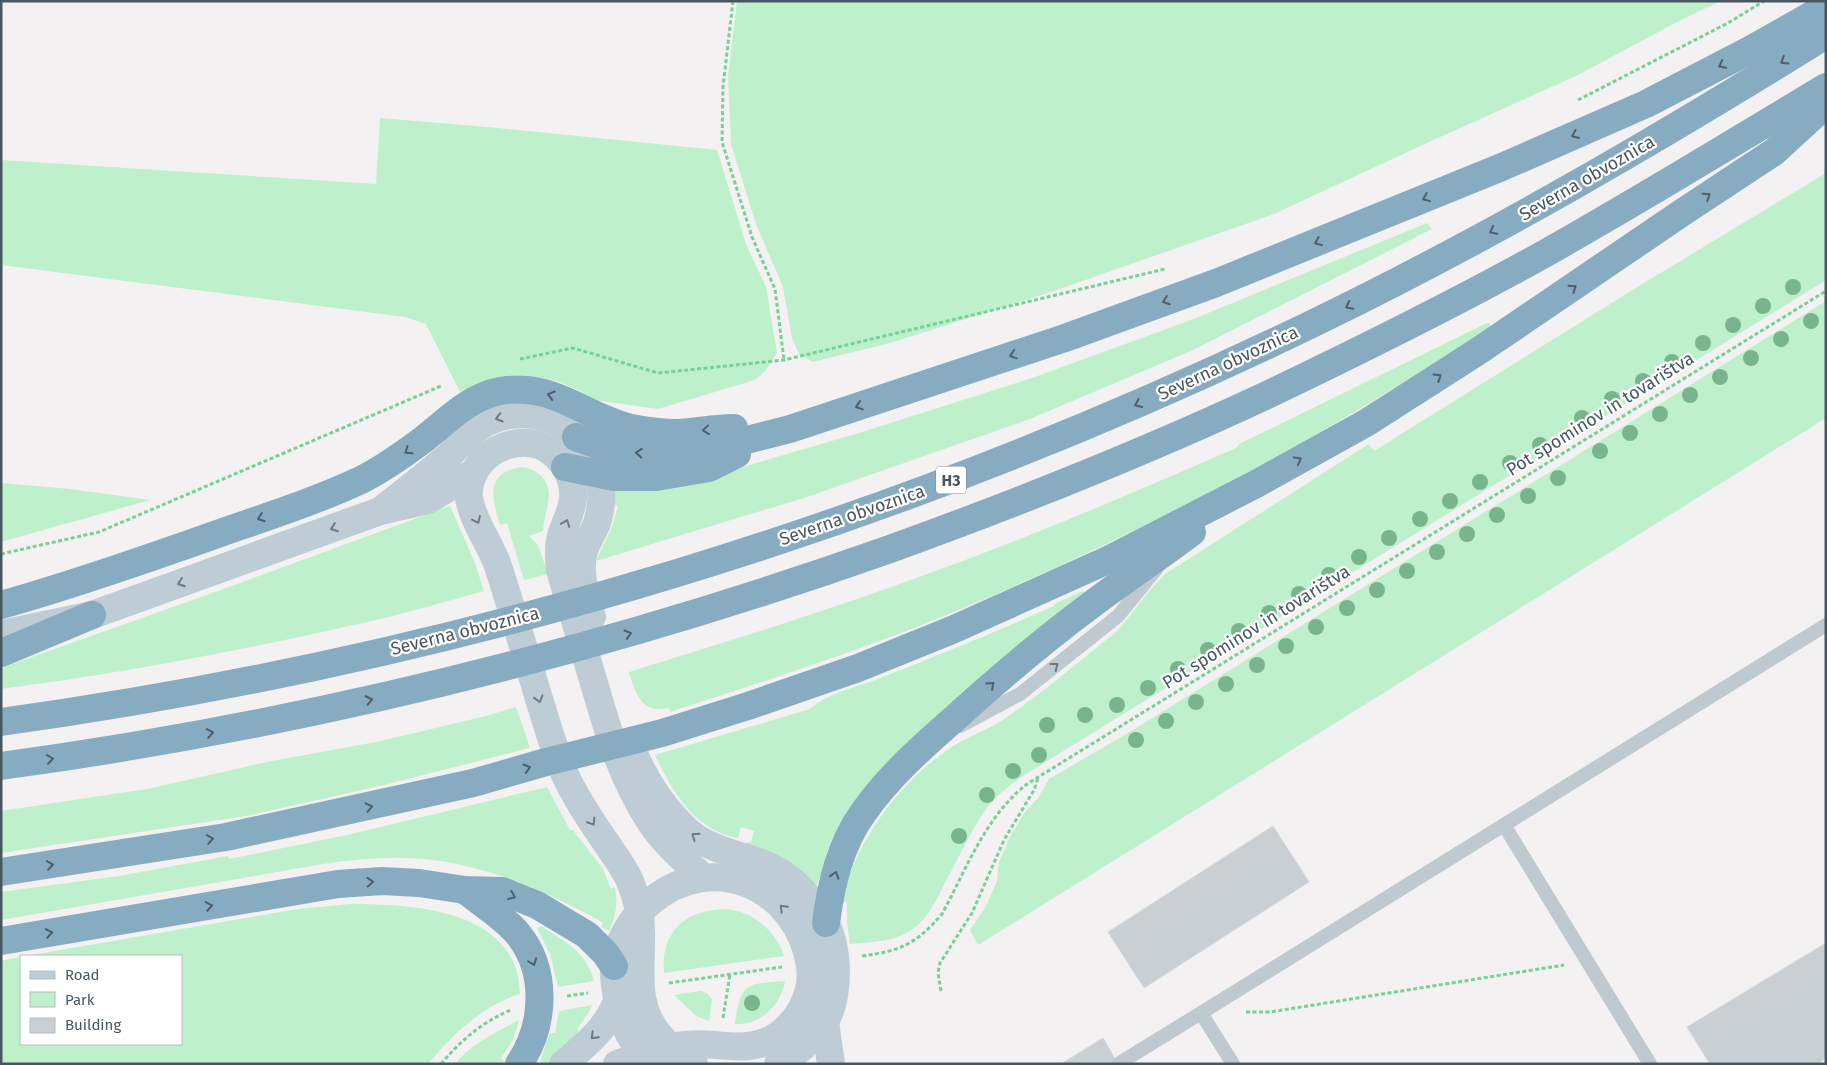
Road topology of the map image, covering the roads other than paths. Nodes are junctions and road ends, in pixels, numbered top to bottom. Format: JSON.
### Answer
{"nodes":[{"id":1,"x":1826,"y":7,"type":"edge"},
{"id":2,"x":1826,"y":35,"type":"edge"},
{"id":3,"x":1826,"y":87,"type":"edge"},
{"id":4,"x":1826,"y":104,"type":"edge"},
{"id":5,"x":790,"y":429,"type":"junction"},
{"id":6,"x":576,"y":437,"type":"junction"},
{"id":7,"x":565,"y":467,"type":"junction"},
{"id":8,"x":473,"y":473,"type":"junction"},
{"id":9,"x":598,"y":474,"type":"junction"},
{"id":10,"x":1256,"y":484,"type":"junction"},
{"id":11,"x":380,"y":511,"type":"junction"},
{"id":12,"x":571,"y":567,"type":"junction"},
{"id":13,"x":1,"y":605,"type":"edge"},
{"id":14,"x":92,"y":615,"type":"junction"},
{"id":15,"x":1826,"y":625,"type":"edge"},
{"id":16,"x":1,"y":634,"type":"edge"},
{"id":17,"x":1,"y":653,"type":"edge"},
{"id":18,"x":1,"y":722,"type":"edge"},
{"id":19,"x":628,"y":762,"type":"junction"},
{"id":20,"x":1,"y":766,"type":"edge"},
{"id":21,"x":1504,"y":825,"type":"junction"},
{"id":22,"x":1,"y":872,"type":"edge"},
{"id":23,"x":704,"y":878,"type":"junction"},
{"id":24,"x":465,"y":890,"type":"junction"},
{"id":25,"x":639,"y":912,"type":"junction"},
{"id":26,"x":1,"y":941,"type":"edge"},
{"id":27,"x":823,"y":954,"type":"junction"},
{"id":28,"x":626,"y":985,"type":"junction"},
{"id":29,"x":1200,"y":1013,"type":"junction"},
{"id":30,"x":797,"y":1018,"type":"junction"},
{"id":31,"x":825,"y":1022,"type":"junction"},
{"id":32,"x":710,"y":1052,"type":"edge"},
{"id":33,"x":804,"y":1056,"type":"edge"},
{"id":34,"x":646,"y":1057,"type":"edge"},
{"id":35,"x":519,"y":1064,"type":"edge"},
{"id":36,"x":563,"y":1064,"type":"edge"},
{"id":37,"x":778,"y":1064,"type":"edge"},
{"id":38,"x":831,"y":1064,"type":"edge"},
{"id":39,"x":1118,"y":1064,"type":"edge"},
{"id":40,"x":1233,"y":1064,"type":"edge"},
{"id":41,"x":1650,"y":1064,"type":"edge"}],
"edges":[{"from":1,"to":5,"type":"highway","one_way":true},
{"from":2,"to":18,"type":"highway","name":"Severna obvoznica","number":"H3","one_way":true},
{"from":20,"to":3,"type":"highway","one_way":true},
{"from":10,"to":4,"type":"highway","one_way":true},
{"from":5,"to":6,"type":"highway","one_way":true},
{"from":5,"to":9,"type":"highway"},
{"from":5,"to":13,"type":"highway","one_way":true},
{"from":6,"to":9,"type":"main road"},
{"from":6,"to":11,"type":"main road","one_way":true},
{"from":7,"to":8,"type":"main road"},
{"from":7,"to":9,"type":"highway"},
{"from":12,"to":7,"type":"main road","one_way":true},
{"from":8,"to":11,"type":"main road"},
{"from":8,"to":25,"type":"main road","one_way":true},
{"from":9,"to":12,"type":"main road"},
{"from":22,"to":10,"type":"highway","one_way":true},
{"from":27,"to":10,"type":"highway","one_way":true},
{"from":11,"to":14,"type":"main road","one_way":true},
{"from":12,"to":19,"type":"main road"},
{"from":14,"to":16,"type":"main road"},
{"from":14,"to":17,"type":"highway"},
{"from":15,"to":21,"type":"lane"},
{"from":19,"to":23,"type":"main road"},
{"from":27,"to":19,"type":"main road","one_way":true},
{"from":21,"to":29,"type":"lane"},
{"from":21,"to":41,"type":"lane"},
{"from":23,"to":25,"type":"main road"},
{"from":27,"to":23,"type":"main road","one_way":true},
{"from":26,"to":24,"type":"highway","one_way":true},
{"from":24,"to":28,"type":"highway","one_way":true},
{"from":24,"to":35,"type":"highway","one_way":true},
{"from":25,"to":28,"type":"main road"},
{"from":27,"to":30,"type":"main road"},
{"from":27,"to":31,"type":"main road"},
{"from":28,"to":34,"type":"main road"},
{"from":28,"to":36,"type":"main road","one_way":true},
{"from":29,"to":39,"type":"lane"},
{"from":29,"to":40,"type":"lane"},
{"from":30,"to":32,"type":"main road"},
{"from":30,"to":33,"type":"main road"},
{"from":31,"to":33,"type":"main road"},
{"from":31,"to":38,"type":"main road"},
{"from":32,"to":34,"type":"main road"},
{"from":33,"to":37,"type":"main road"}]}
